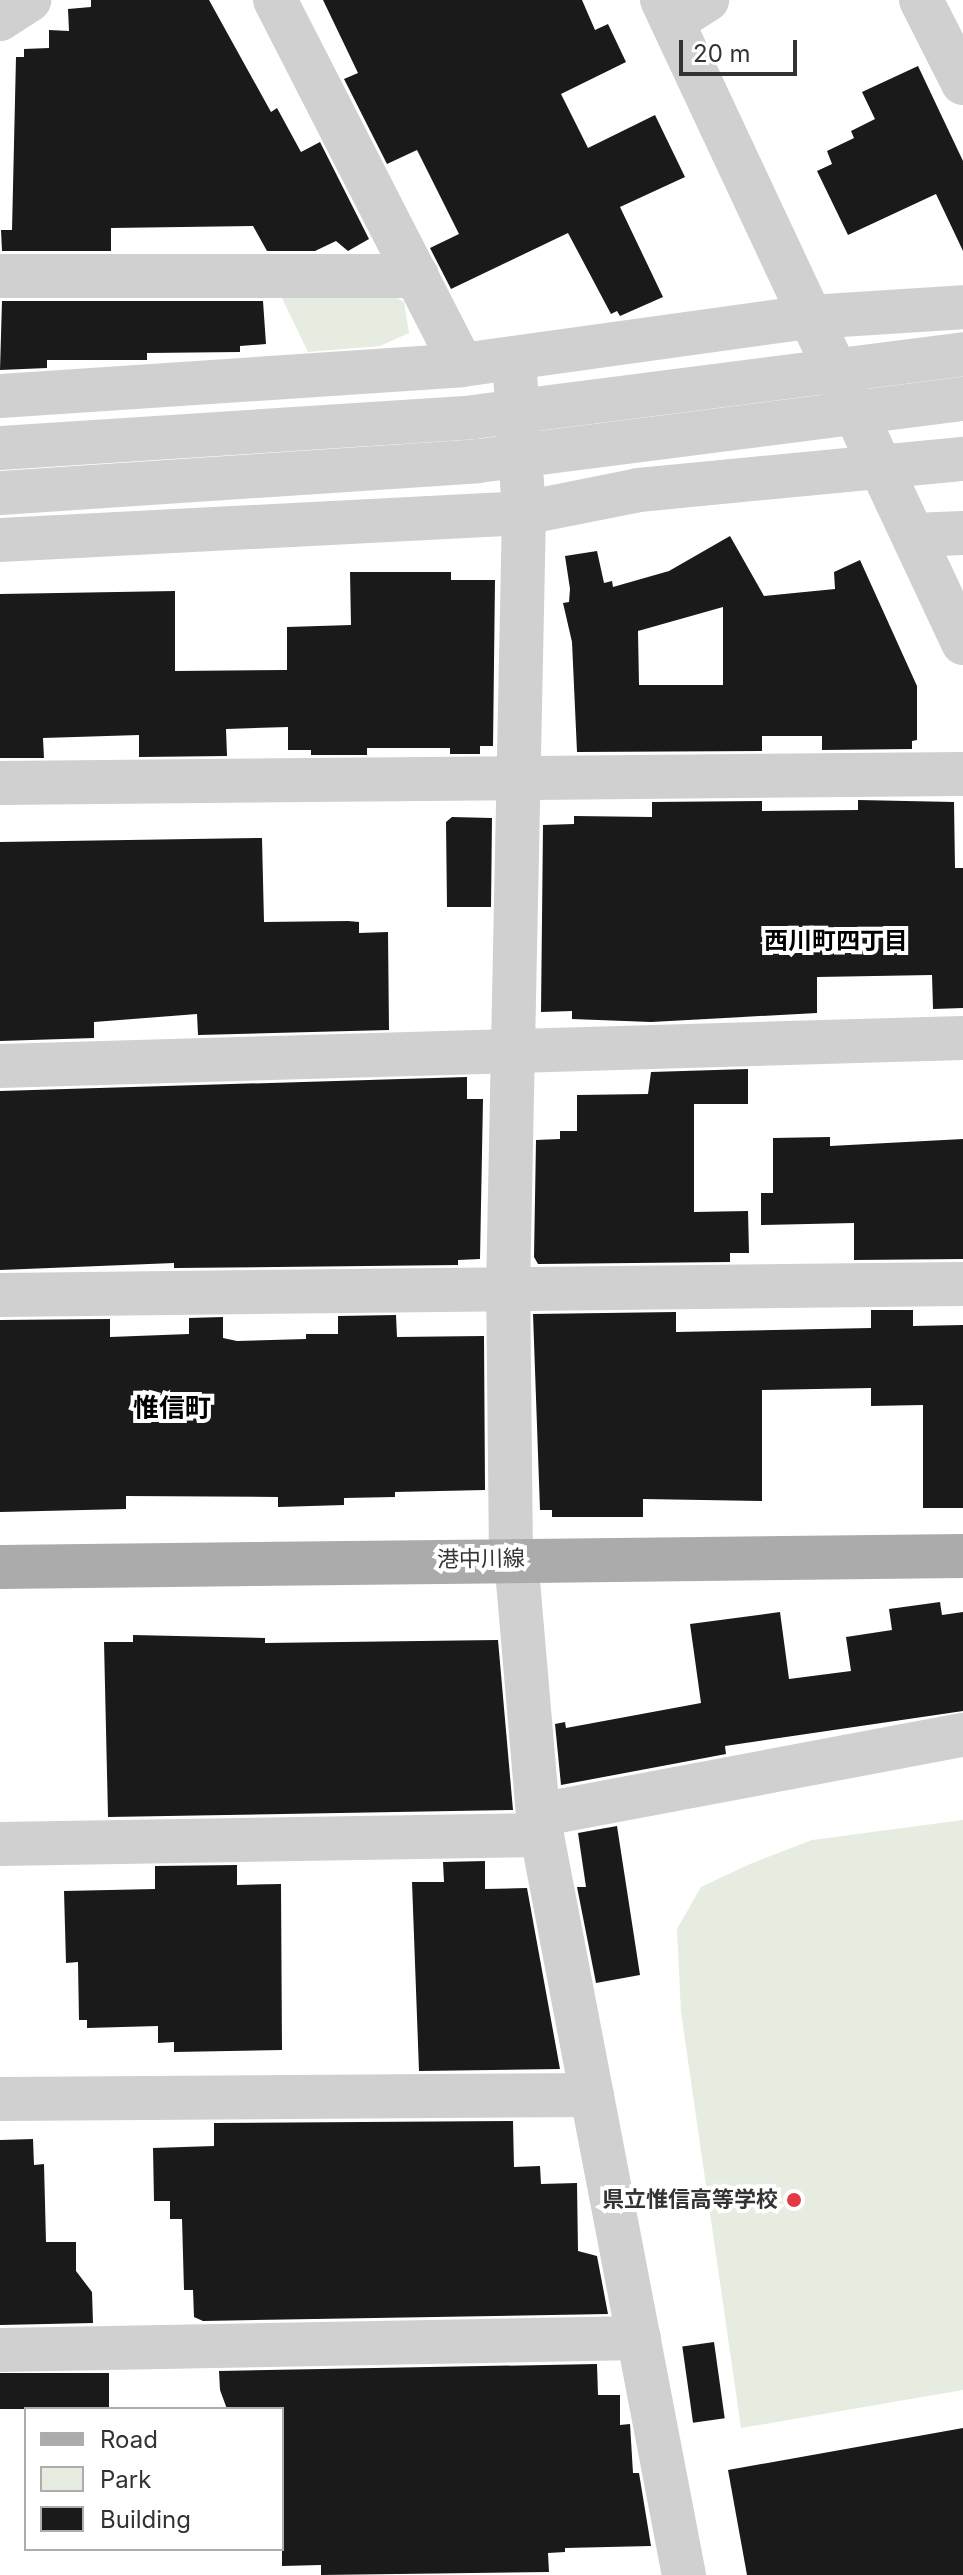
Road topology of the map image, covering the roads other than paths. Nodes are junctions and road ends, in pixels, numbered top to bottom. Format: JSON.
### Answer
{"nodes":[{"id":1,"x":29,"y":0,"type":"edge"},
{"id":2,"x":275,"y":0,"type":"edge"},
{"id":3,"x":921,"y":0,"type":"edge"},
{"id":4,"x":681,"y":7,"type":"edge"},
{"id":5,"x":0,"y":19,"type":"edge"},
{"id":6,"x":957,"y":59,"type":"edge"},
{"id":7,"x":0,"y":276,"type":"edge"},
{"id":8,"x":417,"y":276,"type":"junction"},
{"id":9,"x":963,"y":307,"type":"edge"},
{"id":10,"x":810,"y":317,"type":"junction"},
{"id":11,"x":963,"y":354,"type":"edge"},
{"id":12,"x":514,"y":358,"type":"junction"},
{"id":13,"x":462,"y":365,"type":"junction"},
{"id":14,"x":0,"y":396,"type":"edge"},
{"id":15,"x":963,"y":399,"type":"edge"},
{"id":16,"x":0,"y":448,"type":"edge"},
{"id":17,"x":963,"y":459,"type":"edge"},
{"id":18,"x":884,"y":470,"type":"junction"},
{"id":19,"x":0,"y":493,"type":"edge"},
{"id":20,"x":524,"y":513,"type":"junction"},
{"id":21,"x":963,"y":533,"type":"edge"},
{"id":22,"x":914,"y":535,"type":"junction"},
{"id":23,"x":0,"y":540,"type":"edge"},
{"id":24,"x":963,"y":643,"type":"edge"},
{"id":25,"x":963,"y":774,"type":"edge"},
{"id":26,"x":519,"y":779,"type":"junction"},
{"id":27,"x":0,"y":783,"type":"edge"},
{"id":28,"x":963,"y":1038,"type":"edge"},
{"id":29,"x":513,"y":1050,"type":"junction"},
{"id":30,"x":0,"y":1066,"type":"edge"},
{"id":31,"x":963,"y":1284,"type":"edge"},
{"id":32,"x":508,"y":1290,"type":"junction"},
{"id":33,"x":0,"y":1295,"type":"edge"},
{"id":34,"x":963,"y":1556,"type":"edge"},
{"id":35,"x":514,"y":1558,"type":"junction"},
{"id":36,"x":0,"y":1567,"type":"edge"},
{"id":37,"x":963,"y":1735,"type":"edge"},
{"id":38,"x":540,"y":1825,"type":"junction"},
{"id":39,"x":0,"y":1844,"type":"edge"},
{"id":40,"x":592,"y":2095,"type":"junction"},
{"id":41,"x":0,"y":2099,"type":"edge"},
{"id":42,"x":639,"y":2338,"type":"junction"},
{"id":43,"x":0,"y":2350,"type":"edge"},
{"id":44,"x":684,"y":2575,"type":"edge"}],
"edges":[{"from":1,"to":5,"type":"street"},
{"from":2,"to":8,"type":"street"},
{"from":3,"to":6,"type":"street"},
{"from":4,"to":10,"type":"street"},
{"from":7,"to":8,"type":"street"},
{"from":8,"to":13,"type":"street"},
{"from":9,"to":10,"type":"street"},
{"from":10,"to":12,"type":"street"},
{"from":10,"to":18,"type":"street"},
{"from":11,"to":16,"type":"street","bridge":true},
{"from":12,"to":13,"type":"street"},
{"from":12,"to":20,"type":"street"},
{"from":13,"to":14,"type":"street"},
{"from":15,"to":19,"type":"street","bridge":true},
{"from":17,"to":18,"type":"street"},
{"from":18,"to":20,"type":"street"},
{"from":18,"to":22,"type":"street"},
{"from":20,"to":23,"type":"street"},
{"from":20,"to":26,"type":"street"},
{"from":21,"to":22,"type":"street"},
{"from":22,"to":24,"type":"street"},
{"from":25,"to":26,"type":"street"},
{"from":26,"to":27,"type":"street"},
{"from":26,"to":29,"type":"street"},
{"from":28,"to":29,"type":"street"},
{"from":29,"to":30,"type":"street"},
{"from":29,"to":32,"type":"street"},
{"from":31,"to":32,"type":"street"},
{"from":32,"to":33,"type":"street"},
{"from":32,"to":35,"type":"street"},
{"from":34,"to":35,"type":"main road","name":"港中川線"},
{"from":35,"to":36,"type":"main road","name":"港中川線"},
{"from":35,"to":38,"type":"street"},
{"from":37,"to":38,"type":"street"},
{"from":38,"to":39,"type":"street"},
{"from":38,"to":40,"type":"street"},
{"from":40,"to":41,"type":"street"},
{"from":40,"to":42,"type":"street"},
{"from":42,"to":43,"type":"street"},
{"from":42,"to":44,"type":"street"}]}
